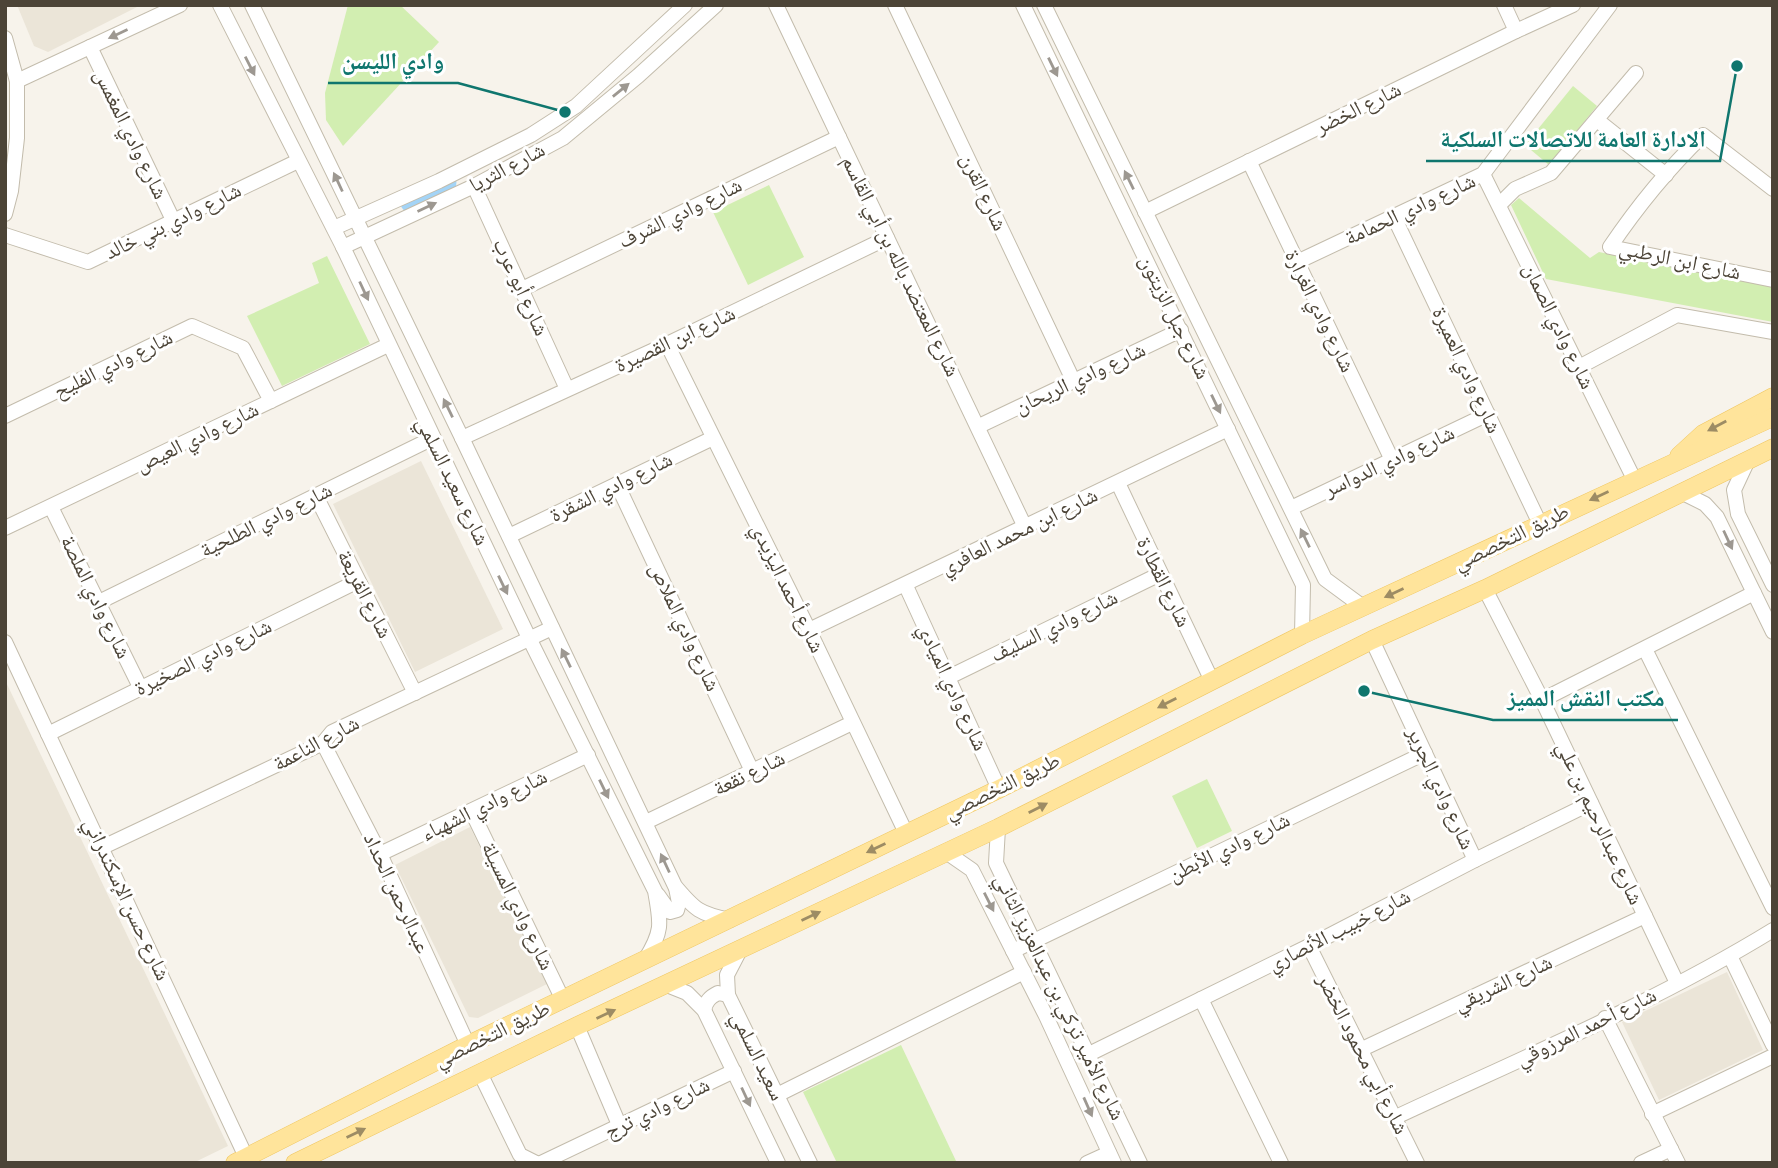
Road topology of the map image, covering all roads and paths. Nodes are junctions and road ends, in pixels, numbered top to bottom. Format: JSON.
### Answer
{"nodes":[{"id":1,"x":180,"y":5,"type":"edge"},
{"id":2,"x":220,"y":5,"type":"edge"},
{"id":3,"x":252,"y":5,"type":"edge"},
{"id":4,"x":685,"y":5,"type":"edge"},
{"id":5,"x":716,"y":5,"type":"edge"},
{"id":6,"x":776,"y":5,"type":"edge"},
{"id":7,"x":895,"y":5,"type":"edge"},
{"id":8,"x":1023,"y":5,"type":"edge"},
{"id":9,"x":1044,"y":5,"type":"edge"},
{"id":10,"x":1504,"y":5,"type":"edge"},
{"id":11,"x":1573,"y":5,"type":"edge"},
{"id":12,"x":1610,"y":5,"type":"edge"},
{"id":13,"x":1516,"y":31,"type":"junction"},
{"id":14,"x":5,"y":38,"type":"edge"},
{"id":15,"x":90,"y":47,"type":"junction"},
{"id":16,"x":1636,"y":73,"type":"dead end"},
{"id":17,"x":17,"y":81,"type":"junction"},
{"id":18,"x":1597,"y":120,"type":"junction"},
{"id":19,"x":839,"y":137,"type":"junction"},
{"id":20,"x":298,"y":161,"type":"junction"},
{"id":21,"x":1249,"y":161,"type":"junction"},
{"id":22,"x":1483,"y":174,"type":"junction"},
{"id":23,"x":1666,"y":175,"type":"junction"},
{"id":24,"x":474,"y":186,"type":"junction"},
{"id":25,"x":1773,"y":189,"type":"edge"},
{"id":26,"x":1500,"y":204,"type":"junction"},
{"id":27,"x":1145,"y":212,"type":"junction"},
{"id":28,"x":5,"y":214,"type":"edge"},
{"id":29,"x":1394,"y":217,"type":"junction"},
{"id":30,"x":355,"y":219,"type":"junction"},
{"id":31,"x":173,"y":220,"type":"junction"},
{"id":32,"x":334,"y":228,"type":"junction"},
{"id":33,"x":5,"y":235,"type":"edge"},
{"id":34,"x":363,"y":237,"type":"junction"},
{"id":35,"x":887,"y":238,"type":"junction"},
{"id":36,"x":343,"y":247,"type":"junction"},
{"id":37,"x":1297,"y":262,"type":"junction"},
{"id":38,"x":1773,"y":280,"type":"edge"},
{"id":39,"x":522,"y":289,"type":"junction"},
{"id":40,"x":1181,"y":330,"type":"junction"},
{"id":41,"x":1773,"y":332,"type":"edge"},
{"id":42,"x":667,"y":344,"type":"junction"},
{"id":43,"x":388,"y":345,"type":"junction"},
{"id":44,"x":1579,"y":367,"type":"junction"},
{"id":45,"x":1073,"y":380,"type":"junction"},
{"id":46,"x":567,"y":389,"type":"junction"},
{"id":47,"x":1773,"y":397,"type":"edge"},
{"id":48,"x":271,"y":401,"type":"junction"},
{"id":49,"x":1488,"y":414,"type":"junction"},
{"id":50,"x":5,"y":416,"type":"edge"},
{"id":51,"x":1773,"y":417,"type":"edge"},
{"id":52,"x":979,"y":426,"type":"junction"},
{"id":53,"x":1228,"y":429,"type":"junction"},
{"id":54,"x":433,"y":438,"type":"junction"},
{"id":55,"x":462,"y":438,"type":"junction"},
{"id":56,"x":713,"y":439,"type":"junction"},
{"id":57,"x":1773,"y":448,"type":"edge"},
{"id":58,"x":1392,"y":460,"type":"junction"},
{"id":59,"x":1748,"y":460,"type":"junction"},
{"id":60,"x":1669,"y":466,"type":"junction"},
{"id":61,"x":1634,"y":479,"type":"junction"},
{"id":62,"x":1118,"y":483,"type":"junction"},
{"id":63,"x":617,"y":484,"type":"junction"},
{"id":64,"x":1683,"y":493,"type":"junction"},
{"id":65,"x":316,"y":496,"type":"junction"},
{"id":66,"x":51,"y":507,"type":"junction"},
{"id":67,"x":1290,"y":508,"type":"junction"},
{"id":68,"x":1540,"y":524,"type":"junction"},
{"id":69,"x":1025,"y":527,"type":"junction"},
{"id":70,"x":5,"y":528,"type":"edge"},
{"id":71,"x":509,"y":537,"type":"junction"},
{"id":72,"x":1160,"y":575,"type":"junction"},
{"id":73,"x":1325,"y":579,"type":"junction"},
{"id":74,"x":358,"y":581,"type":"junction"},
{"id":75,"x":1303,"y":585,"type":"junction"},
{"id":76,"x":1773,"y":585,"type":"edge"},
{"id":77,"x":906,"y":586,"type":"junction"},
{"id":78,"x":1485,"y":589,"type":"junction"},
{"id":79,"x":1754,"y":593,"type":"junction"},
{"id":80,"x":99,"y":602,"type":"junction"},
{"id":81,"x":1363,"y":607,"type":"junction"},
{"id":82,"x":552,"y":628,"type":"junction"},
{"id":83,"x":809,"y":630,"type":"junction"},
{"id":84,"x":1773,"y":632,"type":"edge"},
{"id":85,"x":1301,"y":635,"type":"junction"},
{"id":86,"x":530,"y":639,"type":"junction"},
{"id":87,"x":1373,"y":640,"type":"junction"},
{"id":88,"x":5,"y":642,"type":"edge"},
{"id":89,"x":1644,"y":649,"type":"junction"},
{"id":90,"x":948,"y":677,"type":"junction"},
{"id":91,"x":1212,"y":681,"type":"junction"},
{"id":92,"x":140,"y":687,"type":"junction"},
{"id":93,"x":415,"y":693,"type":"junction"},
{"id":94,"x":1542,"y":700,"type":"junction"},
{"id":95,"x":852,"y":723,"type":"junction"},
{"id":96,"x":48,"y":734,"type":"junction"},
{"id":97,"x":323,"y":743,"type":"junction"},
{"id":98,"x":1424,"y":753,"type":"junction"},
{"id":99,"x":588,"y":755,"type":"junction"},
{"id":100,"x":752,"y":771,"type":"junction"},
{"id":101,"x":999,"y":789,"type":"junction"},
{"id":102,"x":1591,"y":803,"type":"junction"},
{"id":103,"x":472,"y":812,"type":"junction"},
{"id":104,"x":646,"y":822,"type":"junction"},
{"id":105,"x":998,"y":828,"type":"junction"},
{"id":106,"x":906,"y":833,"type":"junction"},
{"id":107,"x":652,"y":837,"type":"junction"},
{"id":108,"x":633,"y":846,"type":"junction"},
{"id":109,"x":103,"y":847,"type":"junction"},
{"id":110,"x":946,"y":852,"type":"junction"},
{"id":111,"x":380,"y":854,"type":"junction"},
{"id":112,"x":1475,"y":860,"type":"junction"},
{"id":113,"x":996,"y":863,"type":"junction"},
{"id":114,"x":972,"y":870,"type":"junction"},
{"id":115,"x":676,"y":886,"type":"junction"},
{"id":116,"x":655,"y":891,"type":"junction"},
{"id":117,"x":1773,"y":908,"type":"edge"},
{"id":118,"x":1644,"y":916,"type":"junction"},
{"id":119,"x":730,"y":920,"type":"junction"},
{"id":120,"x":1773,"y":930,"type":"edge"},
{"id":121,"x":1034,"y":942,"type":"junction"},
{"id":122,"x":1309,"y":946,"type":"junction"},
{"id":123,"x":741,"y":948,"type":"junction"},
{"id":124,"x":1013,"y":951,"type":"junction"},
{"id":125,"x":1730,"y":956,"type":"junction"},
{"id":126,"x":645,"y":960,"type":"junction"},
{"id":127,"x":1024,"y":972,"type":"junction"},
{"id":128,"x":1051,"y":979,"type":"junction"},
{"id":129,"x":1677,"y":983,"type":"junction"},
{"id":130,"x":667,"y":985,"type":"junction"},
{"id":131,"x":1033,"y":990,"type":"junction"},
{"id":132,"x":728,"y":995,"type":"junction"},
{"id":133,"x":1201,"y":999,"type":"junction"},
{"id":134,"x":563,"y":1000,"type":"junction"},
{"id":135,"x":1064,"y":1006,"type":"junction"},
{"id":136,"x":704,"y":1010,"type":"junction"},
{"id":137,"x":1046,"y":1016,"type":"junction"},
{"id":138,"x":1605,"y":1018,"type":"junction"},
{"id":139,"x":577,"y":1026,"type":"junction"},
{"id":140,"x":468,"y":1045,"type":"junction"},
{"id":141,"x":1773,"y":1045,"type":"edge"},
{"id":142,"x":1360,"y":1050,"type":"junction"},
{"id":143,"x":1087,"y":1055,"type":"junction"},
{"id":144,"x":1773,"y":1056,"type":"edge"},
{"id":145,"x":734,"y":1070,"type":"junction"},
{"id":146,"x":480,"y":1073,"type":"junction"},
{"id":147,"x":777,"y":1095,"type":"junction"},
{"id":148,"x":1652,"y":1114,"type":"junction"},
{"id":149,"x":1396,"y":1117,"type":"junction"},
{"id":150,"x":620,"y":1127,"type":"junction"},
{"id":151,"x":1671,"y":1149,"type":"junction"},
{"id":152,"x":1111,"y":1158,"type":"edge"},
{"id":153,"x":241,"y":1160,"type":"edge"},
{"id":154,"x":295,"y":1163,"type":"edge"},
{"id":155,"x":539,"y":1163,"type":"edge"},
{"id":156,"x":778,"y":1163,"type":"edge"},
{"id":157,"x":810,"y":1163,"type":"edge"},
{"id":158,"x":1087,"y":1163,"type":"edge"},
{"id":159,"x":1140,"y":1163,"type":"edge"},
{"id":160,"x":1281,"y":1163,"type":"edge"},
{"id":161,"x":1417,"y":1163,"type":"edge"},
{"id":162,"x":1641,"y":1163,"type":"edge"},
{"id":163,"x":1678,"y":1163,"type":"edge"}],
"edges":[{"from":1,"to":15,"type":"street","one_way":true},
{"from":2,"to":20,"type":"street","name":"شارع سعيد السلمي","one_way":true},
{"from":30,"to":3,"type":"street","name":"شارع سعيد السلمي","one_way":true},
{"from":4,"to":30,"type":"street","name":"شارع الثريا"},
{"from":24,"to":5,"type":"street","name":"شارع الثريا","one_way":true},
{"from":6,"to":19,"type":"street","name":"شارع المعتضد بالله بن أبي القاسم"},
{"from":7,"to":45,"type":"street","name":"شارع القرن"},
{"from":8,"to":40,"type":"street","name":"شارع جبل الزيتون","one_way":true},
{"from":27,"to":9,"type":"street","name":"شارع جبل الزيتون","one_way":true},
{"from":10,"to":13,"type":"street"},
{"from":11,"to":13,"type":"street","name":"شارع الخضر"},
{"from":12,"to":22,"type":"street","name":"شارع وادي الحمامة"},
{"from":13,"to":21,"type":"street","name":"شارع الخضر"},
{"from":14,"to":17,"type":"street"},
{"from":15,"to":17,"type":"street"},
{"from":15,"to":31,"type":"street","name":"شارع وادي المغمس"},
{"from":16,"to":18,"type":"street"},
{"from":17,"to":28,"type":"street"},
{"from":18,"to":23,"type":"street"},
{"from":18,"to":26,"type":"street"},
{"from":19,"to":35,"type":"street","name":"شارع المعتضد بالله بن أبي القاسم"},
{"from":19,"to":39,"type":"street","name":"شارع وادي الشرف"},
{"from":20,"to":31,"type":"street","name":"شارع وادي بني خالد"},
{"from":20,"to":32,"type":"street","name":"شارع سعيد السلمي"},
{"from":21,"to":27,"type":"street","name":"شارع الخضر"},
{"from":21,"to":37,"type":"street","name":"شارع وادي الغرارة"},
{"from":22,"to":26,"type":"street","name":"شارع وادي الصمان"},
{"from":22,"to":29,"type":"street","name":"شارع وادي الحمامة"},
{"from":23,"to":25,"type":"street","name":"شارع ابن الرطبي"},
{"from":23,"to":38,"type":"street","name":"شارع ابن الرطبي"},
{"from":34,"to":24,"type":"street","name":"شارع الثريا","one_way":true},
{"from":24,"to":39,"type":"street","name":"شارع أبو عرب"},
{"from":26,"to":44,"type":"street","name":"شارع وادي الصمان"},
{"from":27,"to":67,"type":"street","name":"شارع جبل الزيتون"},
{"from":29,"to":37,"type":"street","name":"شارع وادي الحمامة"},
{"from":29,"to":49,"type":"street","name":"شارع وادي العميرة"},
{"from":30,"to":32,"type":"street","name":"شارع الثريا"},
{"from":30,"to":34,"type":"street","name":"شارع سعيد السلمي"},
{"from":31,"to":33,"type":"street","name":"شارع وادي بني خالد"},
{"from":32,"to":36,"type":"street","name":"شارع سعيد السلمي"},
{"from":34,"to":36,"type":"street","name":"شارع الثريا"},
{"from":55,"to":34,"type":"street","name":"شارع سعيد السلمي","one_way":true},
{"from":35,"to":42,"type":"street","name":"شارع ابن القصيرة"},
{"from":35,"to":52,"type":"street","name":"شارع المعتضد بالله بن أبي القاسم"},
{"from":36,"to":43,"type":"street","name":"شارع سعيد السلمي","one_way":true},
{"from":37,"to":58,"type":"street","name":"شارع وادي الغرارة"},
{"from":39,"to":46,"type":"street","name":"شارع أبو عرب"},
{"from":40,"to":45,"type":"street","name":"شارع وادي الريحان"},
{"from":40,"to":53,"type":"street","name":"شارع جبل الزيتون","one_way":true},
{"from":41,"to":44,"type":"street"},
{"from":42,"to":46,"type":"street","name":"شارع ابن القصيرة"},
{"from":42,"to":56,"type":"street","name":"شارع أحمد اليزيدي"},
{"from":43,"to":48,"type":"street","name":"شارع وادي العيص"},
{"from":43,"to":54,"type":"street","name":"شارع سعيد السلمي"},
{"from":44,"to":61,"type":"street","name":"شارع وادي الصمان"},
{"from":45,"to":52,"type":"street","name":"شارع وادي الريحان"},
{"from":46,"to":55,"type":"street","name":"شارع ابن القصيرة"},
{"from":47,"to":60,"type":"main road","one_way":true},
{"from":48,"to":50,"type":"street","name":"شارع وادي الفليح"},
{"from":48,"to":66,"type":"street","name":"شارع وادي العيص"},
{"from":49,"to":58,"type":"street","name":"شارع وادي الدواسر"},
{"from":49,"to":68,"type":"street","name":"شارع وادي العميرة"},
{"from":51,"to":60,"type":"main road","name":"طريق التخصصي"},
{"from":52,"to":69,"type":"street","name":"شارع المعتضد بالله بن أبي القاسم"},
{"from":53,"to":62,"type":"street","name":"شارع ابن محمد العافري"},
{"from":53,"to":75,"type":"street","name":"شارع جبل الزيتون"},
{"from":54,"to":65,"type":"street","name":"شارع وادي الطلحية"},
{"from":54,"to":86,"type":"street","name":"شارع سعيد السلمي","one_way":true},
{"from":55,"to":71,"type":"street","name":"شارع سعيد السلمي"},
{"from":56,"to":63,"type":"street","name":"شارع وادي الشقرة"},
{"from":56,"to":83,"type":"street","name":"شارع أحمد اليزيدي"},
{"from":57,"to":59,"type":"main road","name":"طريق التخصصي"},
{"from":58,"to":67,"type":"street","name":"شارع وادي الدواسر"},
{"from":59,"to":64,"type":"main road","name":"طريق التخصصي"},
{"from":59,"to":76,"type":"street"},
{"from":60,"to":61,"type":"main road","name":"طريق التخصصي"},
{"from":61,"to":68,"type":"main road","name":"طريق التخصصي","one_way":true},
{"from":62,"to":69,"type":"street","name":"شارع ابن محمد العافري"},
{"from":62,"to":72,"type":"street","name":"شارع القطارة"},
{"from":63,"to":71,"type":"street","name":"شارع وادي الشقرة"},
{"from":63,"to":100,"type":"street","name":"شارع وادي الملاص"},
{"from":64,"to":78,"type":"main road","name":"طريق التخصصي"},
{"from":64,"to":79,"type":"street","one_way":true},
{"from":65,"to":74,"type":"street","name":"شارع القريعة"},
{"from":65,"to":80,"type":"street","name":"شارع وادي الطلحية"},
{"from":66,"to":70,"type":"street","name":"شارع وادي العيص"},
{"from":66,"to":80,"type":"street","name":"شارع وادي الملصة"},
{"from":73,"to":67,"type":"street","name":"شارع جبل الزيتون","one_way":true},
{"from":68,"to":81,"type":"main road","name":"طريق التخصصي","one_way":true},
{"from":69,"to":77,"type":"street","name":"شارع ابن محمد العافري"},
{"from":71,"to":82,"type":"street","name":"شارع سعيد السلمي"},
{"from":72,"to":90,"type":"street","name":"شارع وادي السليف"},
{"from":72,"to":91,"type":"street","name":"شارع القطارة"},
{"from":73,"to":75,"type":"street"},
{"from":73,"to":81,"type":"street","name":"شارع جبل الزيتون"},
{"from":74,"to":92,"type":"street","name":"شارع وادي الصخيرة"},
{"from":74,"to":93,"type":"street","name":"شارع القريعة"},
{"from":75,"to":85,"type":"street","name":"شارع جبل الزيتون"},
{"from":77,"to":83,"type":"street","name":"شارع ابن محمد العافري"},
{"from":77,"to":90,"type":"street","name":"شارع وادي الميادي"},
{"from":78,"to":87,"type":"main road","name":"طريق التخصصي"},
{"from":78,"to":94,"type":"street","name":"شارع عبدالرحيم بن علي"},
{"from":79,"to":84,"type":"street"},
{"from":79,"to":89,"type":"street"},
{"from":80,"to":92,"type":"street","name":"شارع وادي الملصة"},
{"from":81,"to":85,"type":"main road","name":"طريق التخصصي"},
{"from":82,"to":86,"type":"street","name":"شارع الناعمة"},
{"from":104,"to":82,"type":"street","name":"شارع سعيد السلمي","one_way":true},
{"from":83,"to":95,"type":"street","name":"شارع أحمد اليزيدي"},
{"from":85,"to":91,"type":"main road","name":"طريق التخصصي"},
{"from":86,"to":93,"type":"street","name":"شارع الناعمة"},
{"from":86,"to":99,"type":"street","name":"شارع سعيد السلمي"},
{"from":87,"to":98,"type":"street","name":"شارع وادي الجرير"},
{"from":105,"to":87,"type":"main road","name":"طريق التخصصي","one_way":true},
{"from":88,"to":96,"type":"street","name":"شارع حسن الإسكندراني"},
{"from":89,"to":94,"type":"street"},
{"from":89,"to":117,"type":"street"},
{"from":90,"to":101,"type":"street","name":"شارع وادي الميادي"},
{"from":91,"to":101,"type":"main road","name":"طريق التخصصي","one_way":true},
{"from":92,"to":96,"type":"street","name":"شارع وادي الصخيرة"},
{"from":93,"to":97,"type":"street","name":"شارع الناعمة"},
{"from":94,"to":102,"type":"street","name":"شارع عبدالرحيم بن علي"},
{"from":95,"to":100,"type":"street","name":"شارع نقعة"},
{"from":95,"to":106,"type":"street","name":"شارع أحمد اليزيدي"},
{"from":96,"to":109,"type":"street","name":"شارع حسن الإسكندراني"},
{"from":97,"to":109,"type":"street","name":"شارع الناعمة"},
{"from":97,"to":111,"type":"street","name":"عبدالرحمن الحداد"},
{"from":98,"to":112,"type":"street","name":"شارع وادي الجرير"},
{"from":98,"to":121,"type":"street","name":"شارع وادي الأبطن"},
{"from":99,"to":103,"type":"street","name":"شارع وادي الشهباء"},
{"from":99,"to":108,"type":"street","name":"شارع سعيد السلمي","one_way":true},
{"from":100,"to":104,"type":"street","name":"شارع نقعة"},
{"from":101,"to":106,"type":"main road","name":"طريق التخصصي"},
{"from":102,"to":112,"type":"street","name":"شارع خبيب الأنصاري"},
{"from":102,"to":118,"type":"street","name":"شارع عبدالرحيم بن علي"},
{"from":103,"to":111,"type":"street","name":"شارع وادي الشهباء"},
{"from":103,"to":134,"type":"street","name":"شارع وادي المسيلة"},
{"from":104,"to":107,"type":"street","name":"شارع سعيد السلمي"},
{"from":105,"to":110,"type":"main road","name":"طريق التخصصي"},
{"from":105,"to":113,"type":"street","name":"شارع الأمير تركي بن عبدالعزيز الثاني"},
{"from":106,"to":119,"type":"main road","name":"طريق التخصصي","one_way":true},
{"from":107,"to":108,"type":"street"},
{"from":115,"to":107,"type":"street","name":"شارع سعيد السلمي","one_way":true},
{"from":108,"to":116,"type":"street","name":"شارع سعيد السلمي"},
{"from":109,"to":153,"type":"street","name":"شارع حسن الإسكندراني"},
{"from":110,"to":114,"type":"street","name":"شارع الأمير تركي بن عبدالعزيز الثاني"},
{"from":123,"to":110,"type":"main road","name":"طريق التخصصي","one_way":true},
{"from":111,"to":140,"type":"street","name":"عبدالرحمن الحداد"},
{"from":112,"to":122,"type":"street","name":"شارع خبيب الأنصاري"},
{"from":113,"to":114,"type":"street"},
{"from":113,"to":121,"type":"street","name":"شارع الأمير تركي بن عبدالعزيز الثاني"},
{"from":114,"to":124,"type":"street","name":"شارع الأمير تركي بن عبدالعزيز الثاني","one_way":true},
{"from":115,"to":116,"type":"street"},
{"from":115,"to":119,"type":"street","name":"شارع سعيد السلمي"},
{"from":116,"to":126,"type":"street","name":"شارع سعيد السلمي"},
{"from":118,"to":129,"type":"street","name":"شارع عبدالرحيم بن علي"},
{"from":118,"to":142,"type":"street","name":"شارع الشريقي"},
{"from":119,"to":126,"type":"main road","name":"طريق التخصصي"},
{"from":120,"to":125,"type":"street","name":"شارع أحمد المرزوقي"},
{"from":121,"to":124,"type":"street","name":"شارع وادي الأبطن"},
{"from":121,"to":128,"type":"street","name":"شارع الأمير تركي بن عبدالعزيز الثاني"},
{"from":122,"to":133,"type":"street","name":"شارع خبيب الأنصاري"},
{"from":122,"to":142,"type":"street","name":"شارع أبي محمود الخضر"},
{"from":123,"to":130,"type":"main road","name":"طريق التخصصي"},
{"from":123,"to":132,"type":"street","name":"سعيد السلمي"},
{"from":124,"to":127,"type":"street","name":"شارع الأمير تركي بن عبدالعزيز الثاني"},
{"from":125,"to":129,"type":"street","name":"شارع أحمد المرزوقي"},
{"from":125,"to":141,"type":"street"},
{"from":126,"to":134,"type":"main road","name":"طريق التخصصي"},
{"from":127,"to":131,"type":"street","name":"شارع الأمير تركي بن عبدالعزيز الثاني"},
{"from":127,"to":147,"type":"street"},
{"from":128,"to":131,"type":"street"},
{"from":128,"to":135,"type":"street","name":"شارع الأمير تركي بن عبدالعزيز الثاني"},
{"from":129,"to":138,"type":"street","name":"شارع أحمد المرزوقي"},
{"from":130,"to":136,"type":"street","name":"سعيد السلمي"},
{"from":139,"to":130,"type":"main road","name":"طريق التخصصي","one_way":true},
{"from":131,"to":137,"type":"street","name":"شارع الأمير تركي بن عبدالعزيز الثاني"},
{"from":132,"to":136,"type":"street"},
{"from":132,"to":147,"type":"street","name":"سعيد السلمي"},
{"from":133,"to":143,"type":"street","name":"شارع خبيب الأنصاري"},
{"from":133,"to":160,"type":"street"},
{"from":134,"to":140,"type":"main road","name":"طريق التخصصي"},
{"from":135,"to":137,"type":"street"},
{"from":135,"to":143,"type":"street","name":"شارع الأمير تركي بن عبدالعزيز الثاني"},
{"from":136,"to":145,"type":"street","name":"سعيد السلمي"},
{"from":137,"to":152,"type":"street","name":"شارع الأمير تركي بن عبدالعزيز الثاني","one_way":true},
{"from":138,"to":148,"type":"street"},
{"from":138,"to":149,"type":"street","name":"شارع أحمد المرزوقي"},
{"from":139,"to":146,"type":"main road","name":"طريق التخصصي"},
{"from":139,"to":150,"type":"street"},
{"from":140,"to":153,"type":"main road","name":"طريق التخصصي"},
{"from":142,"to":149,"type":"street","name":"شارع أبي محمود الخضر"},
{"from":143,"to":159,"type":"street","name":"شارع الأمير تركي بن عبدالعزيز الثاني"},
{"from":144,"to":148,"type":"street"},
{"from":145,"to":150,"type":"street","name":"شارع وادي ترج"},
{"from":145,"to":156,"type":"street","name":"سعيد السلمي","one_way":true},
{"from":154,"to":146,"type":"main road","name":"طريق التخصصي","one_way":true},
{"from":146,"to":155,"type":"street"},
{"from":147,"to":157,"type":"street","name":"سعيد السلمي"},
{"from":148,"to":151,"type":"street"},
{"from":149,"to":161,"type":"street","name":"شارع أبي محمود الخضر"},
{"from":150,"to":155,"type":"street","name":"شارع وادي ترج"},
{"from":151,"to":162,"type":"street"},
{"from":151,"to":163,"type":"street"},
{"from":152,"to":158,"type":"street"}]}
